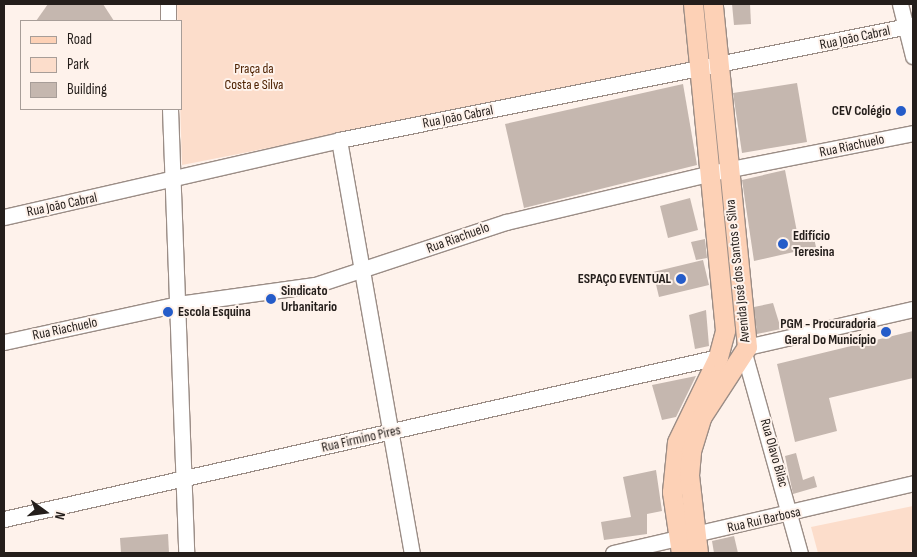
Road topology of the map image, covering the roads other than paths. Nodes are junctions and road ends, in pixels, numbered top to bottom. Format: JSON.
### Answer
{"nodes":[{"id":1,"x":168,"y":4,"type":"edge"},
{"id":2,"x":693,"y":4,"type":"edge"},
{"id":3,"x":713,"y":4,"type":"edge"},
{"id":4,"x":900,"y":4,"type":"edge"},
{"id":5,"x":168,"y":20,"type":"edge"},
{"id":6,"x":910,"y":26,"type":"edge"},
{"id":7,"x":913,"y":56,"type":"edge"},
{"id":8,"x":719,"y":67,"type":"junction"},
{"id":9,"x":700,"y":69,"type":"junction"},
{"id":10,"x":170,"y":110,"type":"edge"},
{"id":11,"x":913,"y":134,"type":"edge"},
{"id":12,"x":339,"y":140,"type":"junction"},
{"id":13,"x":719,"y":172,"type":"junction"},
{"id":14,"x":172,"y":181,"type":"junction"},
{"id":15,"x":4,"y":217,"type":"edge"},
{"id":16,"x":361,"y":274,"type":"junction"},
{"id":17,"x":178,"y":304,"type":"junction"},
{"id":18,"x":913,"y":309,"type":"edge"},
{"id":19,"x":4,"y":342,"type":"edge"},
{"id":20,"x":746,"y":350,"type":"junction"},
{"id":21,"x":718,"y":357,"type":"junction"},
{"id":22,"x":391,"y":432,"type":"junction"},
{"id":23,"x":182,"y":481,"type":"junction"},
{"id":24,"x":913,"y":483,"type":"edge"},
{"id":25,"x":792,"y":514,"type":"junction"},
{"id":26,"x":4,"y":519,"type":"edge"},
{"id":27,"x":689,"y":545,"type":"edge"},
{"id":28,"x":186,"y":553,"type":"edge"},
{"id":29,"x":412,"y":553,"type":"edge"},
{"id":30,"x":613,"y":553,"type":"edge"},
{"id":31,"x":800,"y":553,"type":"edge"}],
"edges":[{"from":1,"to":5,"type":"street"},
{"from":2,"to":9,"type":"main road","name":"Avenida José dos Santos e Silva"},
{"from":3,"to":8,"type":"main road","name":"Avenida José dos Santos e Silva"},
{"from":4,"to":6,"type":"street"},
{"from":6,"to":7,"type":"street"},
{"from":6,"to":8,"type":"street","name":"Rua João Cabral"},
{"from":8,"to":9,"type":"street","name":"Rua João Cabral"},
{"from":8,"to":13,"type":"main road","name":"Avenida José dos Santos e Silva"},
{"from":9,"to":12,"type":"street","name":"Rua João Cabral"},
{"from":9,"to":13,"type":"main road","name":"Avenida José dos Santos e Silva"},
{"from":10,"to":14,"type":"street"},
{"from":11,"to":13,"type":"street","name":"Rua Riachuelo"},
{"from":12,"to":14,"type":"street","name":"Rua João Cabral"},
{"from":12,"to":16,"type":"street"},
{"from":13,"to":16,"type":"street","name":"Rua Riachuelo"},
{"from":13,"to":20,"type":"main road","name":"Avenida José dos Santos e Silva"},
{"from":13,"to":21,"type":"main road","name":"Avenida José dos Santos e Silva"},
{"from":14,"to":15,"type":"street","name":"Rua João Cabral"},
{"from":14,"to":17,"type":"street"},
{"from":16,"to":17,"type":"street","name":"Rua Riachuelo"},
{"from":16,"to":22,"type":"street"},
{"from":17,"to":19,"type":"street","name":"Rua Riachuelo"},
{"from":17,"to":23,"type":"street"},
{"from":18,"to":20,"type":"street"},
{"from":20,"to":25,"type":"street","name":"Rua Olavo Bilac"},
{"from":20,"to":27,"type":"main road","name":"Avenida José dos Santos e Silva"},
{"from":21,"to":22,"type":"street","name":"Rua Firmino Pires"},
{"from":21,"to":27,"type":"main road","name":"Avenida José dos Santos e Silva"},
{"from":22,"to":23,"type":"street","name":"Rua Firmino Pires"},
{"from":22,"to":29,"type":"street"},
{"from":23,"to":26,"type":"street","name":"Rua Firmino Pires"},
{"from":23,"to":28,"type":"street"},
{"from":24,"to":25,"type":"street","name":"Rua Rui Barbosa"},
{"from":25,"to":27,"type":"street","name":"Rua Rui Barbosa"},
{"from":25,"to":31,"type":"street","name":"Rua Olavo Bilac"},
{"from":27,"to":30,"type":"street","name":"Rua Rui Barbosa"}]}
